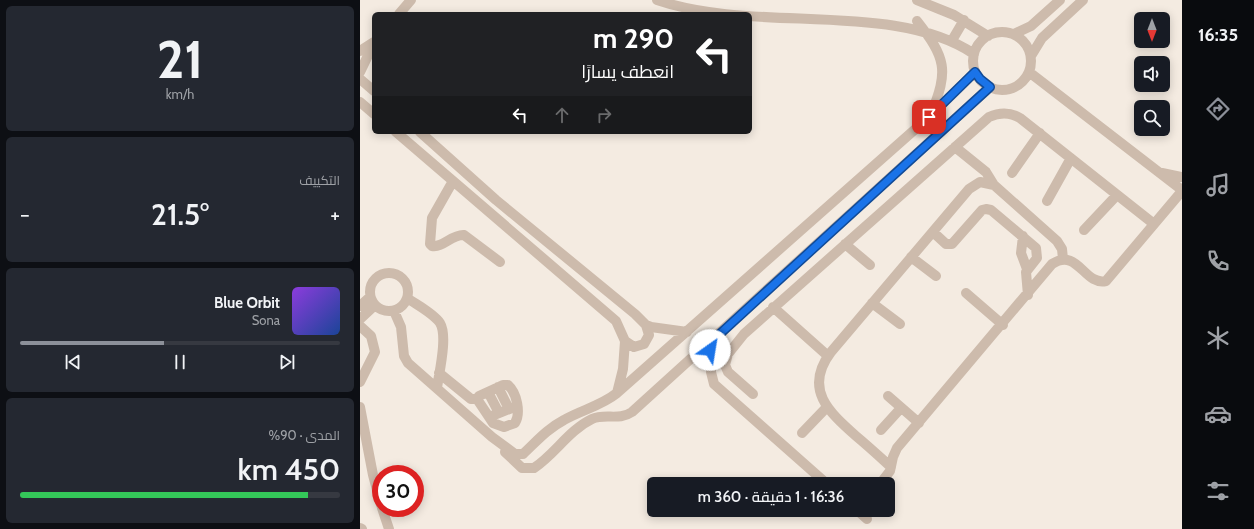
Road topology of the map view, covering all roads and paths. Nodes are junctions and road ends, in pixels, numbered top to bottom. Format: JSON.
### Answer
{"nodes":[{"id":1,"x":411,"y":0,"type":"edge"},
{"id":2,"x":657,"y":0,"type":"edge"},
{"id":3,"x":917,"y":0,"type":"edge"},
{"id":4,"x":1060,"y":0,"type":"edge"},
{"id":5,"x":1083,"y":0,"type":"edge"},
{"id":6,"x":844,"y":10,"type":"dead end"},
{"id":7,"x":401,"y":12,"type":"edge"},
{"id":8,"x":906,"y":18,"type":"dead end"},
{"id":9,"x":964,"y":20,"type":"junction"},
{"id":10,"x":917,"y":21,"type":"junction"},
{"id":11,"x":1014,"y":34,"type":"junction"},
{"id":12,"x":988,"y":36,"type":"junction"},
{"id":13,"x":954,"y":37,"type":"junction"},
{"id":14,"x":372,"y":44,"type":"edge"},
{"id":15,"x":372,"y":47,"type":"edge"},
{"id":16,"x":360,"y":51,"type":"edge"},
{"id":17,"x":974,"y":54,"type":"junction"},
{"id":18,"x":1031,"y":56,"type":"junction"},
{"id":19,"x":975,"y":72,"type":"junction"},
{"id":20,"x":1029,"y":72,"type":"junction"},
{"id":21,"x":360,"y":73,"type":"edge"},
{"id":22,"x":360,"y":79,"type":"edge"},
{"id":23,"x":990,"y":87,"type":"junction"},
{"id":24,"x":372,"y":89,"type":"edge"},
{"id":25,"x":360,"y":102,"type":"edge"},
{"id":26,"x":372,"y":112,"type":"edge"},
{"id":27,"x":929,"y":117,"type":"junction"},
{"id":28,"x":398,"y":134,"type":"edge"},
{"id":29,"x":422,"y":134,"type":"edge"},
{"id":30,"x":1040,"y":134,"type":"junction"},
{"id":31,"x":955,"y":147,"type":"junction"},
{"id":32,"x":1071,"y":158,"type":"junction"},
{"id":33,"x":978,"y":166,"type":"junction"},
{"id":34,"x":1012,"y":173,"type":"dead end"},
{"id":35,"x":1161,"y":173,"type":"junction"},
{"id":36,"x":1182,"y":177,"type":"edge"},
{"id":37,"x":453,"y":180,"type":"junction"},
{"id":38,"x":976,"y":184,"type":"junction"},
{"id":39,"x":994,"y":185,"type":"junction"},
{"id":40,"x":1182,"y":191,"type":"edge"},
{"id":41,"x":1117,"y":195,"type":"junction"},
{"id":42,"x":1047,"y":201,"type":"dead end"},
{"id":43,"x":1154,"y":224,"type":"junction"},
{"id":44,"x":1084,"y":230,"type":"dead end"},
{"id":45,"x":933,"y":232,"type":"junction"},
{"id":46,"x":1023,"y":236,"type":"junction"},
{"id":47,"x":845,"y":244,"type":"junction"},
{"id":48,"x":911,"y":257,"type":"junction"},
{"id":49,"x":1063,"y":259,"type":"junction"},
{"id":50,"x":500,"y":262,"type":"dead end"},
{"id":51,"x":870,"y":265,"type":"dead end"},
{"id":52,"x":1027,"y":269,"type":"junction"},
{"id":53,"x":936,"y":276,"type":"dead end"},
{"id":54,"x":966,"y":293,"type":"dead end"},
{"id":55,"x":1028,"y":295,"type":"junction"},
{"id":56,"x":407,"y":298,"type":"junction"},
{"id":57,"x":372,"y":301,"type":"junction"},
{"id":58,"x":872,"y":303,"type":"junction"},
{"id":59,"x":360,"y":306,"type":"edge"},
{"id":60,"x":773,"y":307,"type":"junction"},
{"id":61,"x":394,"y":310,"type":"junction"},
{"id":62,"x":360,"y":319,"type":"edge"},
{"id":63,"x":900,"y":324,"type":"dead end"},
{"id":64,"x":646,"y":325,"type":"junction"},
{"id":65,"x":1003,"y":325,"type":"junction"},
{"id":66,"x":360,"y":326,"type":"edge"},
{"id":67,"x":686,"y":332,"type":"junction"},
{"id":68,"x":625,"y":341,"type":"junction"},
{"id":69,"x":711,"y":342,"type":"junction"},
{"id":70,"x":828,"y":356,"type":"junction"},
{"id":71,"x":439,"y":373,"type":"junction"},
{"id":72,"x":360,"y":382,"type":"edge"},
{"id":73,"x":437,"y":388,"type":"junction"},
{"id":74,"x":488,"y":392,"type":"junction"},
{"id":75,"x":617,"y":393,"type":"junction"},
{"id":76,"x":753,"y":394,"type":"dead end"},
{"id":77,"x":888,"y":396,"type":"dead end"},
{"id":78,"x":477,"y":399,"type":"junction"},
{"id":79,"x":602,"y":404,"type":"junction"},
{"id":80,"x":360,"y":407,"type":"edge"},
{"id":81,"x":827,"y":407,"type":"junction"},
{"id":82,"x":513,"y":408,"type":"junction"},
{"id":83,"x":901,"y":408,"type":"junction"},
{"id":84,"x":499,"y":413,"type":"junction"},
{"id":85,"x":608,"y":416,"type":"junction"},
{"id":86,"x":489,"y":417,"type":"junction"},
{"id":87,"x":919,"y":423,"type":"junction"},
{"id":88,"x":881,"y":430,"type":"dead end"},
{"id":89,"x":802,"y":433,"type":"dead end"},
{"id":90,"x":492,"y":437,"type":"junction"},
{"id":91,"x":523,"y":454,"type":"junction"},
{"id":92,"x":891,"y":467,"type":"junction"},
{"id":93,"x":372,"y":468,"type":"edge"},
{"id":94,"x":525,"y":469,"type":"junction"},
{"id":95,"x":819,"y":477,"type":"edge"},
{"id":96,"x":886,"y":477,"type":"edge"},
{"id":97,"x":385,"y":517,"type":"edge"},
{"id":98,"x":389,"y":529,"type":"edge"}],
"edges":[{"from":1,"to":7,"type":"street"},
{"from":2,"to":6,"type":"street"},
{"from":3,"to":9,"type":"street"},
{"from":4,"to":11,"type":"street"},
{"from":5,"to":18,"type":"street"},
{"from":8,"to":10,"type":"street"},
{"from":9,"to":12,"type":"street"},
{"from":9,"to":13,"type":"street"},
{"from":10,"to":13,"type":"street"},
{"from":10,"to":27,"type":"street"},
{"from":11,"to":12,"type":"street"},
{"from":11,"to":18,"type":"street"},
{"from":12,"to":17,"type":"street"},
{"from":13,"to":17,"type":"street"},
{"from":14,"to":16,"type":"street"},
{"from":15,"to":21,"type":"street"},
{"from":17,"to":19,"type":"street"},
{"from":18,"to":20,"type":"street"},
{"from":19,"to":23,"type":"street"},
{"from":19,"to":27,"type":"street"},
{"from":20,"to":23,"type":"street"},
{"from":20,"to":35,"type":"street"},
{"from":22,"to":24,"type":"street"},
{"from":23,"to":69,"type":"street"},
{"from":25,"to":26,"type":"street"},
{"from":27,"to":67,"type":"street"},
{"from":28,"to":37,"type":"street"},
{"from":29,"to":64,"type":"street"},
{"from":30,"to":31,"type":"street"},
{"from":30,"to":32,"type":"street"},
{"from":30,"to":34,"type":"street"},
{"from":31,"to":33,"type":"street"},
{"from":31,"to":47,"type":"street"},
{"from":32,"to":41,"type":"street"},
{"from":32,"to":42,"type":"street"},
{"from":33,"to":38,"type":"street"},
{"from":33,"to":39,"type":"street"},
{"from":35,"to":36,"type":"street"},
{"from":35,"to":40,"type":"street"},
{"from":37,"to":50,"type":"street"},
{"from":37,"to":68,"type":"street"},
{"from":38,"to":39,"type":"street"},
{"from":38,"to":45,"type":"street"},
{"from":39,"to":49,"type":"street"},
{"from":40,"to":43,"type":"street"},
{"from":41,"to":43,"type":"street"},
{"from":41,"to":44,"type":"street"},
{"from":43,"to":49,"type":"street"},
{"from":45,"to":46,"type":"street"},
{"from":45,"to":48,"type":"street"},
{"from":46,"to":52,"type":"street"},
{"from":46,"to":52,"type":"street"},
{"from":47,"to":51,"type":"street"},
{"from":47,"to":60,"type":"street"},
{"from":48,"to":53,"type":"street"},
{"from":48,"to":58,"type":"street"},
{"from":49,"to":55,"type":"street"},
{"from":52,"to":55,"type":"street"},
{"from":54,"to":65,"type":"street"},
{"from":55,"to":65,"type":"street"},
{"from":56,"to":57,"type":"street"},
{"from":56,"to":61,"type":"street"},
{"from":56,"to":71,"type":"street"},
{"from":57,"to":59,"type":"street"},
{"from":57,"to":61,"type":"street"},
{"from":57,"to":62,"type":"street"},
{"from":58,"to":63,"type":"street"},
{"from":58,"to":70,"type":"street"},
{"from":60,"to":70,"type":"street"},
{"from":60,"to":76,"type":"street"},
{"from":61,"to":73,"type":"street"},
{"from":64,"to":67,"type":"street"},
{"from":64,"to":68,"type":"street"},
{"from":65,"to":87,"type":"street"},
{"from":66,"to":72,"type":"street"},
{"from":67,"to":75,"type":"street"},
{"from":68,"to":75,"type":"street"},
{"from":69,"to":85,"type":"street"},
{"from":69,"to":95,"type":"street"},
{"from":70,"to":81,"type":"street"},
{"from":71,"to":73,"type":"street"},
{"from":71,"to":78,"type":"street"},
{"from":73,"to":90,"type":"street"},
{"from":74,"to":78,"type":"street"},
{"from":74,"to":82,"type":"street"},
{"from":74,"to":84,"type":"street"},
{"from":75,"to":79,"type":"street"},
{"from":77,"to":83,"type":"street"},
{"from":78,"to":86,"type":"street"},
{"from":79,"to":85,"type":"street"},
{"from":79,"to":91,"type":"street"},
{"from":80,"to":93,"type":"street"},
{"from":81,"to":89,"type":"street"},
{"from":81,"to":92,"type":"street"},
{"from":82,"to":84,"type":"street"},
{"from":82,"to":86,"type":"street"},
{"from":83,"to":87,"type":"street"},
{"from":83,"to":88,"type":"street"},
{"from":84,"to":86,"type":"street"},
{"from":85,"to":94,"type":"street"},
{"from":87,"to":92,"type":"street"},
{"from":90,"to":91,"type":"street"},
{"from":90,"to":94,"type":"street"},
{"from":91,"to":94,"type":"street"},
{"from":92,"to":96,"type":"street"},
{"from":97,"to":98,"type":"street"}]}
